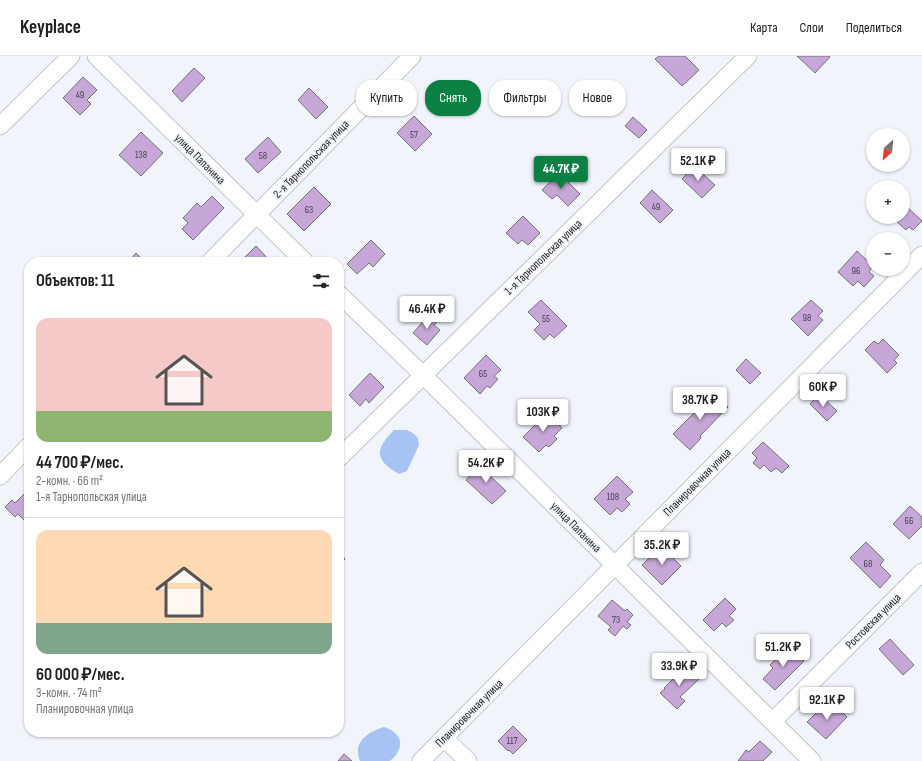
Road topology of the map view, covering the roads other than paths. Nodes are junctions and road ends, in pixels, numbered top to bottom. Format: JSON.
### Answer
{"nodes":[{"id":1,"x":71,"y":56,"type":"edge"},
{"id":2,"x":96,"y":56,"type":"edge"},
{"id":3,"x":412,"y":56,"type":"edge"},
{"id":4,"x":748,"y":56,"type":"edge"},
{"id":5,"x":0,"y":126,"type":"edge"},
{"id":6,"x":256,"y":215,"type":"junction"},
{"id":7,"x":922,"y":255,"type":"edge"},
{"id":8,"x":215,"y":257,"type":"edge"},
{"id":9,"x":300,"y":257,"type":"edge"},
{"id":10,"x":344,"y":299,"type":"edge"},
{"id":11,"x":423,"y":375,"type":"junction"},
{"id":12,"x":24,"y":451,"type":"edge"},
{"id":13,"x":344,"y":453,"type":"edge"},
{"id":14,"x":0,"y":476,"type":"edge"},
{"id":15,"x":614,"y":565,"type":"junction"},
{"id":16,"x":922,"y":572,"type":"edge"},
{"id":17,"x":773,"y":721,"type":"junction"},
{"id":18,"x":444,"y":738,"type":"junction"},
{"id":19,"x":421,"y":761,"type":"edge"},
{"id":20,"x":468,"y":761,"type":"edge"},
{"id":21,"x":812,"y":761,"type":"edge"}],
"edges":[{"from":1,"to":5,"type":"street"},
{"from":2,"to":6,"type":"street","name":"улица Папанина"},
{"from":3,"to":6,"type":"street","name":"2-я Тарнопольская улица"},
{"from":4,"to":11,"type":"street","name":"1-я Тарнопольская улица"},
{"from":6,"to":8,"type":"street","name":"2-я Тарнопольская улица"},
{"from":6,"to":9,"type":"street","name":"улица Папанина"},
{"from":7,"to":15,"type":"street","name":"Планировочная улица"},
{"from":10,"to":11,"type":"street","name":"улица Папанина"},
{"from":11,"to":13,"type":"street","name":"1-я Тарнопольская улица"},
{"from":11,"to":15,"type":"street","name":"улица Папанина"},
{"from":12,"to":14,"type":"street"},
{"from":15,"to":17,"type":"street","name":"улица Папанина"},
{"from":15,"to":18,"type":"street","name":"Планировочная улица"},
{"from":16,"to":17,"type":"street","name":"Ростовская улица"},
{"from":17,"to":21,"type":"street","name":"улица Папанина"},
{"from":18,"to":19,"type":"street","name":"Планировочная улица"},
{"from":18,"to":20,"type":"street"}]}
